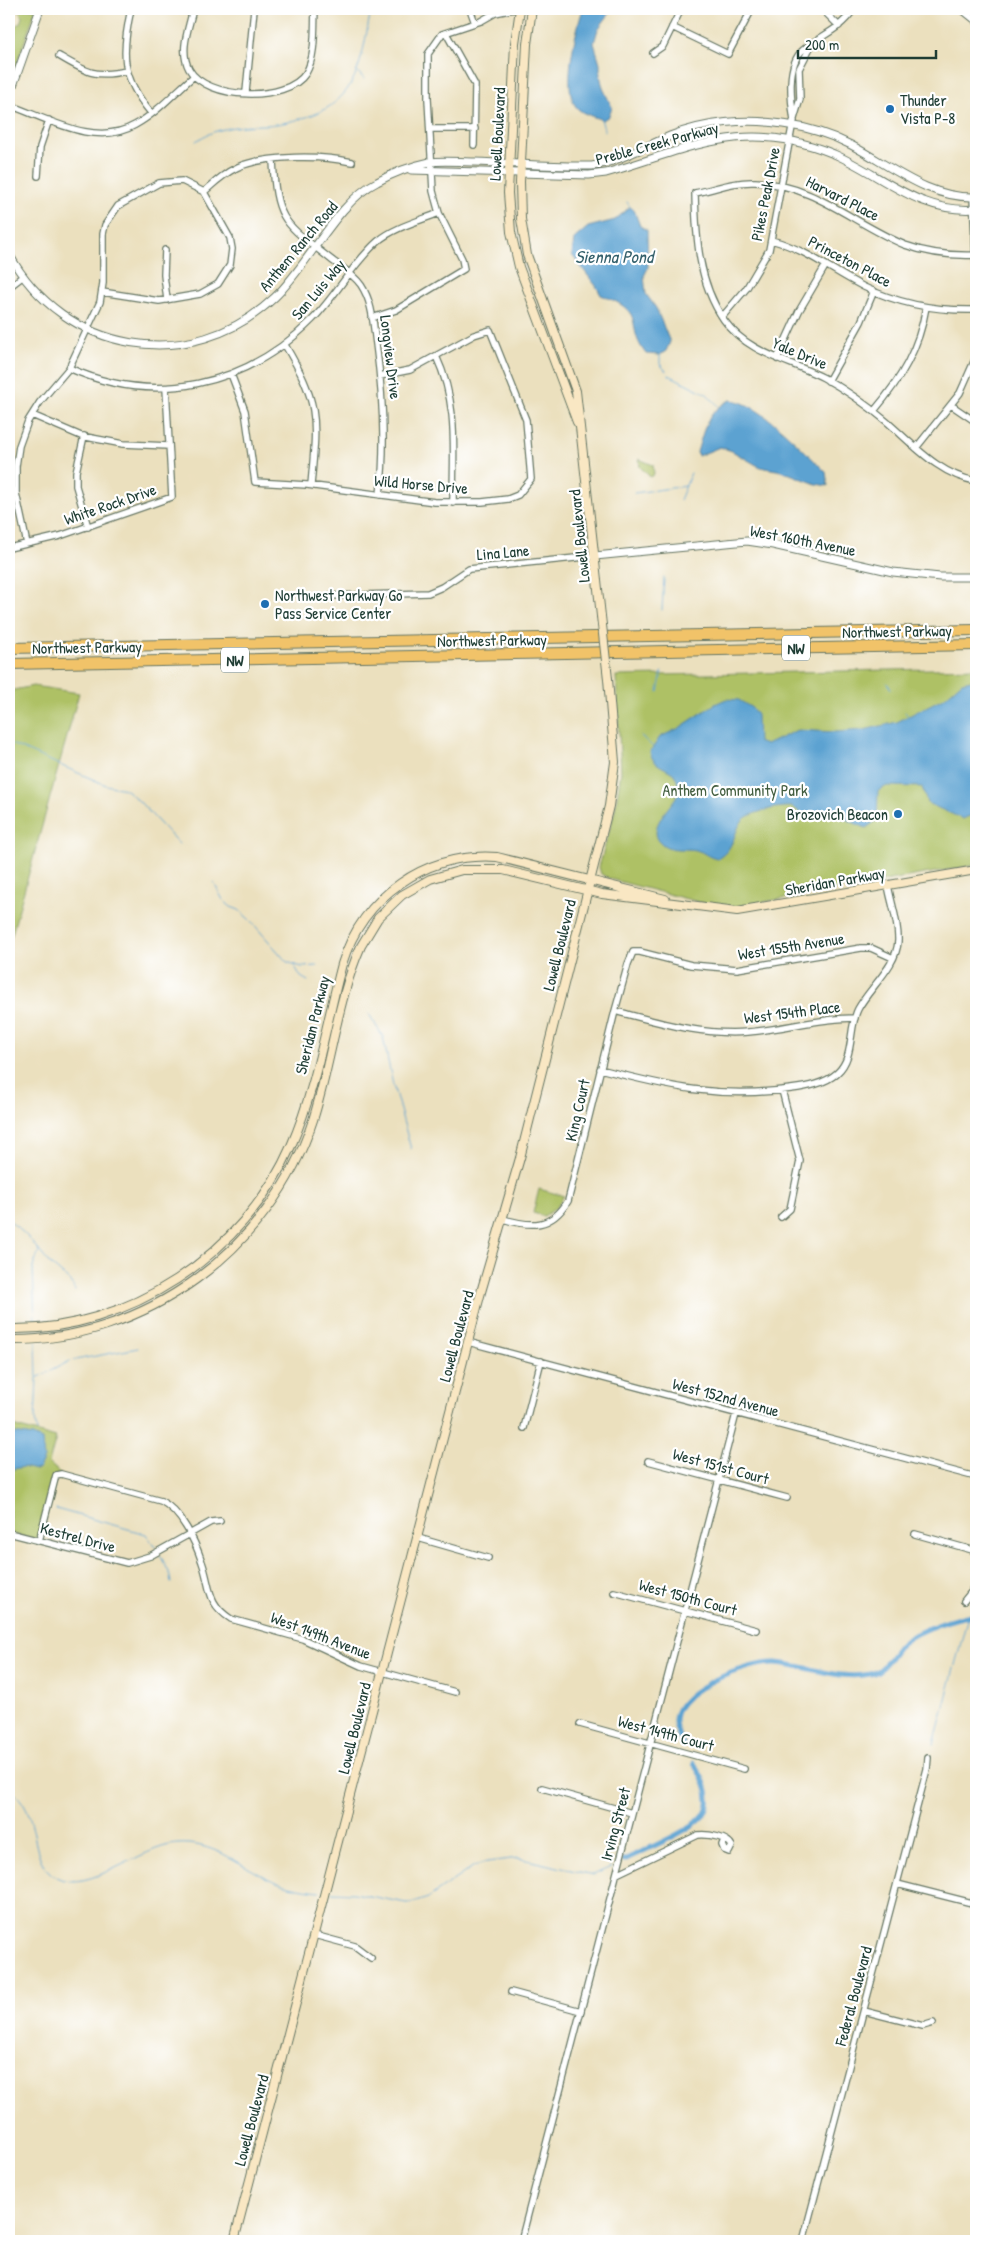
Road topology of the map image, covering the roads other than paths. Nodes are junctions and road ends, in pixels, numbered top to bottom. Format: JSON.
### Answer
{"nodes":[{"id":1,"x":40,"y":9,"type":"edge"},
{"id":2,"x":131,"y":9,"type":"edge"},
{"id":3,"x":194,"y":9,"type":"edge"},
{"id":4,"x":254,"y":9,"type":"edge"},
{"id":5,"x":315,"y":9,"type":"edge"},
{"id":6,"x":470,"y":9,"type":"edge"},
{"id":7,"x":514,"y":9,"type":"edge"},
{"id":8,"x":520,"y":9,"type":"edge"},
{"id":9,"x":532,"y":9,"type":"edge"},
{"id":10,"x":681,"y":9,"type":"edge"},
{"id":11,"x":752,"y":9,"type":"edge"},
{"id":12,"x":822,"y":9,"type":"edge"},
{"id":13,"x":854,"y":9,"type":"edge"},
{"id":14,"x":961,"y":9,"type":"edge"},
{"id":15,"x":506,"y":12,"type":"junction"},
{"id":16,"x":518,"y":19,"type":"junction"},
{"id":17,"x":976,"y":21,"type":"edge"},
{"id":18,"x":475,"y":23,"type":"junction"},
{"id":19,"x":839,"y":26,"type":"junction"},
{"id":20,"x":672,"y":27,"type":"junction"},
{"id":21,"x":446,"y":33,"type":"junction"},
{"id":22,"x":653,"y":53,"type":"dead end"},
{"id":23,"x":59,"y":56,"type":"dead end"},
{"id":24,"x":126,"y":71,"type":"junction"},
{"id":25,"x":194,"y":76,"type":"junction"},
{"id":26,"x":246,"y":92,"type":"junction"},
{"id":27,"x":9,"y":97,"type":"edge"},
{"id":28,"x":9,"y":105,"type":"edge"},
{"id":29,"x":152,"y":114,"type":"junction"},
{"id":30,"x":49,"y":120,"type":"junction"},
{"id":31,"x":793,"y":123,"type":"junction"},
{"id":32,"x":430,"y":129,"type":"junction"},
{"id":33,"x":475,"y":129,"type":"junction"},
{"id":34,"x":790,"y":141,"type":"junction"},
{"id":35,"x":474,"y":145,"type":"dead end"},
{"id":36,"x":273,"y":160,"type":"junction"},
{"id":37,"x":352,"y":162,"type":"dead end"},
{"id":38,"x":510,"y":163,"type":"junction"},
{"id":39,"x":521,"y":163,"type":"junction"},
{"id":40,"x":432,"y":166,"type":"junction"},
{"id":41,"x":509,"y":173,"type":"junction"},
{"id":42,"x":521,"y":173,"type":"junction"},
{"id":43,"x":38,"y":176,"type":"dead end"},
{"id":44,"x":782,"y":185,"type":"junction"},
{"id":45,"x":204,"y":192,"type":"junction"},
{"id":46,"x":695,"y":193,"type":"joint"},
{"id":47,"x":974,"y":197,"type":"edge"},
{"id":48,"x":975,"y":209,"type":"edge"},
{"id":49,"x":440,"y":213,"type":"junction"},
{"id":50,"x":771,"y":240,"type":"junction"},
{"id":51,"x":315,"y":247,"type":"junction"},
{"id":52,"x":165,"y":250,"type":"dead end"},
{"id":53,"x":9,"y":254,"type":"edge"},
{"id":54,"x":976,"y":255,"type":"edge"},
{"id":55,"x":976,"y":264,"type":"edge"},
{"id":56,"x":826,"y":265,"type":"junction"},
{"id":57,"x":350,"y":273,"type":"junction"},
{"id":58,"x":22,"y":277,"type":"junction"},
{"id":59,"x":9,"y":287,"type":"edge"},
{"id":60,"x":874,"y":291,"type":"junction"},
{"id":61,"x":102,"y":292,"type":"junction"},
{"id":62,"x":167,"y":300,"type":"junction"},
{"id":63,"x":926,"y":307,"type":"junction"},
{"id":64,"x":976,"y":310,"type":"edge"},
{"id":65,"x":722,"y":317,"type":"junction"},
{"id":66,"x":372,"y":318,"type":"junction"},
{"id":67,"x":87,"y":330,"type":"junction"},
{"id":68,"x":285,"y":345,"type":"junction"},
{"id":69,"x":436,"y":356,"type":"junction"},
{"id":70,"x":976,"y":357,"type":"edge"},
{"id":71,"x":777,"y":359,"type":"junction"},
{"id":72,"x":69,"y":368,"type":"junction"},
{"id":73,"x":232,"y":374,"type":"junction"},
{"id":74,"x":380,"y":376,"type":"junction"},
{"id":75,"x":828,"y":381,"type":"junction"},
{"id":76,"x":166,"y":388,"type":"junction"},
{"id":77,"x":951,"y":405,"type":"junction"},
{"id":78,"x":874,"y":411,"type":"junction"},
{"id":79,"x":32,"y":415,"type":"junction"},
{"id":80,"x":976,"y":422,"type":"edge"},
{"id":81,"x":580,"y":429,"type":"junction"},
{"id":82,"x":84,"y":436,"type":"junction"},
{"id":83,"x":169,"y":446,"type":"junction"},
{"id":84,"x":916,"y":448,"type":"junction"},
{"id":85,"x":976,"y":481,"type":"edge"},
{"id":86,"x":311,"y":486,"type":"junction"},
{"id":87,"x":380,"y":495,"type":"junction"},
{"id":88,"x":453,"y":503,"type":"junction"},
{"id":89,"x":88,"y":527,"type":"junction"},
{"id":90,"x":27,"y":544,"type":"junction"},
{"id":91,"x":9,"y":548,"type":"edge"},
{"id":92,"x":594,"y":556,"type":"junction"},
{"id":93,"x":976,"y":577,"type":"edge"},
{"id":94,"x":331,"y":596,"type":"dead end"},
{"id":95,"x":976,"y":630,"type":"edge"},
{"id":96,"x":976,"y":645,"type":"edge"},
{"id":97,"x":9,"y":648,"type":"edge"},
{"id":98,"x":9,"y":664,"type":"edge"},
{"id":99,"x":976,"y":870,"type":"edge"},
{"id":100,"x":589,"y":880,"type":"junction"},
{"id":101,"x":888,"y":885,"type":"junction"},
{"id":102,"x":587,"y":891,"type":"junction"},
{"id":103,"x":698,"y":907,"type":"junction"},
{"id":104,"x":633,"y":952,"type":"joint"},
{"id":105,"x":893,"y":958,"type":"junction"},
{"id":106,"x":615,"y":1010,"type":"junction"},
{"id":107,"x":855,"y":1018,"type":"junction"},
{"id":108,"x":600,"y":1068,"type":"junction"},
{"id":109,"x":782,"y":1090,"type":"junction"},
{"id":110,"x":781,"y":1217,"type":"dead end"},
{"id":111,"x":503,"y":1219,"type":"junction"},
{"id":112,"x":13,"y":1329,"type":"edge"},
{"id":113,"x":12,"y":1340,"type":"edge"},
{"id":114,"x":468,"y":1342,"type":"junction"},
{"id":115,"x":542,"y":1361,"type":"junction"},
{"id":116,"x":736,"y":1414,"type":"junction"},
{"id":117,"x":524,"y":1428,"type":"dead end"},
{"id":118,"x":648,"y":1461,"type":"dead end"},
{"id":119,"x":976,"y":1477,"type":"edge"},
{"id":120,"x":719,"y":1480,"type":"junction"},
{"id":121,"x":787,"y":1498,"type":"dead end"},
{"id":122,"x":220,"y":1521,"type":"dead end"},
{"id":123,"x":9,"y":1533,"type":"edge"},
{"id":124,"x":188,"y":1534,"type":"junction"},
{"id":125,"x":914,"y":1534,"type":"dead end"},
{"id":126,"x":418,"y":1538,"type":"junction"},
{"id":127,"x":39,"y":1541,"type":"junction"},
{"id":128,"x":976,"y":1551,"type":"edge"},
{"id":129,"x":488,"y":1558,"type":"dead end"},
{"id":130,"x":976,"y":1574,"type":"edge"},
{"id":131,"x":614,"y":1592,"type":"dead end"},
{"id":132,"x":964,"y":1602,"type":"dead end"},
{"id":133,"x":685,"y":1610,"type":"junction"},
{"id":134,"x":756,"y":1630,"type":"dead end"},
{"id":135,"x":382,"y":1672,"type":"junction"},
{"id":136,"x":455,"y":1692,"type":"dead end"},
{"id":137,"x":580,"y":1724,"type":"dead end"},
{"id":138,"x":650,"y":1744,"type":"junction"},
{"id":139,"x":928,"y":1758,"type":"dead end"},
{"id":140,"x":744,"y":1769,"type":"dead end"},
{"id":141,"x":542,"y":1788,"type":"dead end"},
{"id":142,"x":632,"y":1813,"type":"junction"},
{"id":143,"x":724,"y":1840,"type":"dead end"},
{"id":144,"x":617,"y":1874,"type":"junction"},
{"id":145,"x":897,"y":1884,"type":"junction"},
{"id":146,"x":976,"y":1904,"type":"edge"},
{"id":147,"x":314,"y":1935,"type":"junction"},
{"id":148,"x":372,"y":1958,"type":"dead end"},
{"id":149,"x":512,"y":1992,"type":"dead end"},
{"id":150,"x":581,"y":2011,"type":"junction"},
{"id":151,"x":864,"y":2011,"type":"junction"},
{"id":152,"x":933,"y":2023,"type":"dead end"},
{"id":153,"x":234,"y":2241,"type":"edge"},
{"id":154,"x":521,"y":2241,"type":"edge"},
{"id":155,"x":803,"y":2241,"type":"edge"}],
"edges":[{"from":1,"to":27,"type":"street"},
{"from":2,"to":24,"type":"street"},
{"from":3,"to":25,"type":"street"},
{"from":4,"to":26,"type":"street"},
{"from":5,"to":26,"type":"street"},
{"from":6,"to":18,"type":"street"},
{"from":7,"to":15,"type":"street"},
{"from":8,"to":16,"type":"main road","name":"Lowell Boulevard"},
{"from":9,"to":39,"type":"main road","name":"Lowell Boulevard"},
{"from":10,"to":20,"type":"street"},
{"from":11,"to":20,"type":"street"},
{"from":12,"to":19,"type":"street"},
{"from":13,"to":19,"type":"street","name":"Pikes Peak Drive"},
{"from":14,"to":17,"type":"street"},
{"from":15,"to":16,"type":"street"},
{"from":15,"to":18,"type":"street"},
{"from":16,"to":38,"type":"main road","name":"Lowell Boulevard"},
{"from":18,"to":21,"type":"street"},
{"from":19,"to":31,"type":"street","name":"Pikes Peak Drive"},
{"from":20,"to":22,"type":"street"},
{"from":21,"to":32,"type":"street"},
{"from":21,"to":33,"type":"street"},
{"from":23,"to":24,"type":"street"},
{"from":24,"to":29,"type":"street"},
{"from":25,"to":26,"type":"street"},
{"from":25,"to":29,"type":"street"},
{"from":28,"to":30,"type":"street"},
{"from":29,"to":30,"type":"street"},
{"from":30,"to":43,"type":"street"},
{"from":31,"to":34,"type":"street","name":"Pikes Peak Drive"},
{"from":31,"to":39,"type":"street","name":"Preble Creek Parkway"},
{"from":31,"to":47,"type":"street","name":"Preble Creek Parkway"},
{"from":32,"to":33,"type":"street"},
{"from":32,"to":40,"type":"street"},
{"from":33,"to":35,"type":"street"},
{"from":34,"to":42,"type":"street","name":"Preble Creek Parkway"},
{"from":34,"to":44,"type":"street","name":"Pikes Peak Drive"},
{"from":34,"to":48,"type":"street","name":"Preble Creek Parkway"},
{"from":36,"to":37,"type":"street"},
{"from":36,"to":45,"type":"street"},
{"from":36,"to":51,"type":"street","name":"Longview Drive"},
{"from":38,"to":39,"type":"street","name":"Preble Creek Parkway"},
{"from":38,"to":40,"type":"street","name":"Anthem Ranch Road"},
{"from":38,"to":41,"type":"main road","name":"Lowell Boulevard"},
{"from":39,"to":42,"type":"main road","name":"Lowell Boulevard"},
{"from":40,"to":41,"type":"street","name":"Anthem Ranch Road"},
{"from":40,"to":49,"type":"street"},
{"from":40,"to":51,"type":"street","name":"Anthem Ranch Road"},
{"from":41,"to":42,"type":"street","name":"Preble Creek Parkway"},
{"from":41,"to":81,"type":"main road","name":"Lowell Boulevard"},
{"from":42,"to":81,"type":"main road","name":"Lowell Boulevard"},
{"from":44,"to":46,"type":"street","name":"Harvard Place"},
{"from":44,"to":50,"type":"street","name":"Pikes Peak Drive"},
{"from":44,"to":54,"type":"street","name":"Harvard Place"},
{"from":45,"to":61,"type":"street"},
{"from":45,"to":62,"type":"street"},
{"from":46,"to":65,"type":"street","name":"Yale Drive"},
{"from":47,"to":48,"type":"street"},
{"from":48,"to":54,"type":"street"},
{"from":49,"to":57,"type":"street","name":"San Luis Way"},
{"from":49,"to":66,"type":"street"},
{"from":50,"to":56,"type":"street","name":"Princeton Place"},
{"from":50,"to":65,"type":"street","name":"Pikes Peak Drive"},
{"from":51,"to":57,"type":"street","name":"Longview Drive"},
{"from":51,"to":67,"type":"street","name":"Anthem Ranch Road"},
{"from":52,"to":62,"type":"street"},
{"from":53,"to":58,"type":"street","name":"Anthem Ranch Road"},
{"from":54,"to":55,"type":"street"},
{"from":56,"to":60,"type":"street","name":"Princeton Place"},
{"from":56,"to":71,"type":"street"},
{"from":57,"to":66,"type":"street","name":"Longview Drive"},
{"from":57,"to":68,"type":"street","name":"San Luis Way"},
{"from":58,"to":59,"type":"street"},
{"from":58,"to":67,"type":"street","name":"Anthem Ranch Road"},
{"from":60,"to":63,"type":"street","name":"Princeton Place"},
{"from":60,"to":75,"type":"street"},
{"from":61,"to":62,"type":"street"},
{"from":61,"to":67,"type":"street"},
{"from":63,"to":64,"type":"street","name":"Princeton Place"},
{"from":63,"to":78,"type":"street"},
{"from":65,"to":71,"type":"street","name":"Yale Drive"},
{"from":66,"to":74,"type":"street","name":"Longview Drive"},
{"from":67,"to":72,"type":"street"},
{"from":68,"to":73,"type":"street","name":"San Luis Way"},
{"from":68,"to":86,"type":"street"},
{"from":69,"to":74,"type":"street","name":"Wild Horse Drive"},
{"from":69,"to":88,"type":"street"},
{"from":69,"to":88,"type":"street","name":"Wild Horse Drive"},
{"from":70,"to":77,"type":"street"},
{"from":71,"to":75,"type":"street","name":"Yale Drive"},
{"from":72,"to":76,"type":"street","name":"San Luis Way"},
{"from":72,"to":79,"type":"street"},
{"from":73,"to":76,"type":"street","name":"San Luis Way"},
{"from":73,"to":86,"type":"street","name":"Wild Horse Drive"},
{"from":74,"to":87,"type":"street","name":"Longview Drive"},
{"from":75,"to":78,"type":"street","name":"Yale Drive"},
{"from":76,"to":83,"type":"street","name":"White Rock Drive"},
{"from":77,"to":80,"type":"street"},
{"from":77,"to":84,"type":"street"},
{"from":78,"to":84,"type":"street","name":"Yale Drive"},
{"from":79,"to":82,"type":"street"},
{"from":79,"to":90,"type":"street"},
{"from":81,"to":92,"type":"main road","name":"Lowell Boulevard"},
{"from":82,"to":83,"type":"street"},
{"from":82,"to":89,"type":"street"},
{"from":83,"to":89,"type":"street","name":"White Rock Drive"},
{"from":84,"to":85,"type":"street","name":"Yale Drive"},
{"from":86,"to":87,"type":"street","name":"Wild Horse Drive"},
{"from":87,"to":88,"type":"street","name":"Wild Horse Drive"},
{"from":89,"to":90,"type":"street","name":"White Rock Drive"},
{"from":90,"to":91,"type":"street","name":"White Rock Drive"},
{"from":92,"to":93,"type":"street","name":"West 160th Avenue"},
{"from":92,"to":94,"type":"street","name":"Lina Lane"},
{"from":92,"to":100,"type":"main road","name":"Lowell Boulevard","bridge":true},
{"from":95,"to":97,"type":"highway","name":"Northwest Parkway","number":"NW"},
{"from":96,"to":98,"type":"highway","name":"Northwest Parkway","number":"NW"},
{"from":99,"to":101,"type":"main road","name":"Sheridan Parkway"},
{"from":100,"to":102,"type":"main road","name":"Lowell Boulevard"},
{"from":100,"to":103,"type":"main road","name":"Sheridan Parkway"},
{"from":100,"to":112,"type":"main road","name":"Sheridan Parkway"},
{"from":101,"to":103,"type":"main road","name":"Sheridan Parkway"},
{"from":101,"to":105,"type":"street"},
{"from":102,"to":103,"type":"main road","name":"Sheridan Parkway"},
{"from":102,"to":111,"type":"main road","name":"Lowell Boulevard"},
{"from":102,"to":113,"type":"main road","name":"Sheridan Parkway"},
{"from":104,"to":105,"type":"street","name":"West 155th Avenue"},
{"from":104,"to":106,"type":"street","name":"King Court"},
{"from":105,"to":107,"type":"street"},
{"from":106,"to":107,"type":"street","name":"West 154th Place"},
{"from":106,"to":108,"type":"street","name":"King Court"},
{"from":107,"to":109,"type":"street"},
{"from":108,"to":109,"type":"street"},
{"from":108,"to":111,"type":"street","name":"King Court"},
{"from":109,"to":110,"type":"street"},
{"from":111,"to":114,"type":"main road","name":"Lowell Boulevard"},
{"from":114,"to":115,"type":"street","name":"West 152nd Avenue"},
{"from":114,"to":126,"type":"main road","name":"Lowell Boulevard"},
{"from":115,"to":116,"type":"street","name":"West 152nd Avenue"},
{"from":115,"to":117,"type":"street"},
{"from":116,"to":119,"type":"street","name":"West 152nd Avenue"},
{"from":116,"to":120,"type":"street","name":"Irving Street"},
{"from":118,"to":120,"type":"street","name":"West 151st Court"},
{"from":120,"to":121,"type":"street","name":"West 151st Court"},
{"from":120,"to":133,"type":"street","name":"Irving Street"},
{"from":122,"to":124,"type":"street","name":"Kestrel Drive"},
{"from":123,"to":127,"type":"street","name":"Kestrel Drive"},
{"from":124,"to":127,"type":"street","name":"Kestrel Drive"},
{"from":124,"to":127,"type":"street","name":"West 149th Avenue"},
{"from":124,"to":135,"type":"street","name":"West 149th Avenue"},
{"from":125,"to":128,"type":"street"},
{"from":126,"to":129,"type":"street"},
{"from":126,"to":135,"type":"main road","name":"Lowell Boulevard"},
{"from":130,"to":132,"type":"street"},
{"from":131,"to":133,"type":"street","name":"West 150th Court"},
{"from":133,"to":134,"type":"street","name":"West 150th Court"},
{"from":133,"to":138,"type":"street","name":"Irving Street"},
{"from":135,"to":136,"type":"street"},
{"from":135,"to":147,"type":"main road","name":"Lowell Boulevard"},
{"from":137,"to":138,"type":"street","name":"West 149th Court"},
{"from":138,"to":140,"type":"street","name":"West 149th Court"},
{"from":138,"to":142,"type":"street","name":"Irving Street"},
{"from":139,"to":145,"type":"street","name":"Federal Boulevard"},
{"from":141,"to":142,"type":"street"},
{"from":142,"to":144,"type":"street","name":"Irving Street"},
{"from":143,"to":144,"type":"street"},
{"from":144,"to":150,"type":"street","name":"Irving Street"},
{"from":145,"to":146,"type":"street"},
{"from":145,"to":151,"type":"street","name":"Federal Boulevard"},
{"from":147,"to":148,"type":"street"},
{"from":147,"to":153,"type":"main road","name":"Lowell Boulevard"},
{"from":149,"to":150,"type":"street"},
{"from":150,"to":154,"type":"street","name":"Irving Street"},
{"from":151,"to":152,"type":"street"},
{"from":151,"to":155,"type":"street","name":"Federal Boulevard"}]}
